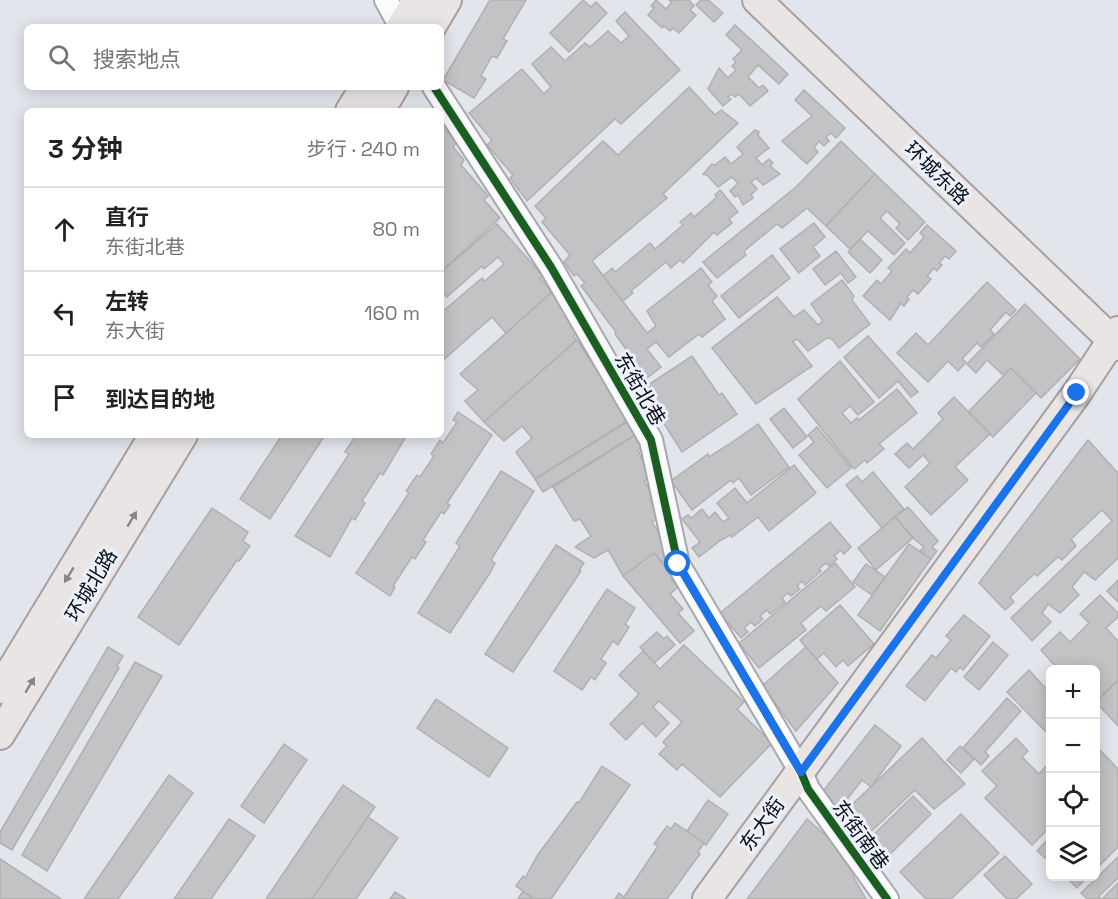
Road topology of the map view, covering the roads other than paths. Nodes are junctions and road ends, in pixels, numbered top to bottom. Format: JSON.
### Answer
{"nodes":[{"id":1,"x":386,"y":0,"type":"edge"},
{"id":2,"x":417,"y":0,"type":"edge"},
{"id":3,"x":447,"y":0,"type":"edge"},
{"id":4,"x":757,"y":0,"type":"edge"},
{"id":5,"x":399,"y":24,"type":"edge"},
{"id":6,"x":403,"y":24,"type":"edge"},
{"id":7,"x":433,"y":24,"type":"edge"},
{"id":8,"x":363,"y":90,"type":"edge"},
{"id":9,"x":392,"y":90,"type":"edge"},
{"id":10,"x":436,"y":90,"type":"edge"},
{"id":11,"x":352,"y":108,"type":"edge"},
{"id":12,"x":382,"y":108,"type":"edge"},
{"id":13,"x":1116,"y":345,"type":"edge"},
{"id":14,"x":152,"y":438,"type":"edge"},
{"id":15,"x":181,"y":438,"type":"edge"},
{"id":16,"x":0,"y":689,"type":"edge"},
{"id":17,"x":4,"y":719,"type":"edge"},
{"id":18,"x":804,"y":781,"type":"junction"},
{"id":19,"x":707,"y":899,"type":"edge"},
{"id":20,"x":730,"y":899,"type":"edge"},
{"id":21,"x":887,"y":899,"type":"edge"}],
"edges":[{"from":1,"to":5,"type":"street"},
{"from":2,"to":6,"type":"main road"},
{"from":3,"to":7,"type":"main road"},
{"from":4,"to":13,"type":"main road","name":"环城东路"},
{"from":8,"to":11,"type":"main road"},
{"from":9,"to":12,"type":"main road"},
{"from":10,"to":18,"type":"street","name":"东街北巷"},
{"from":13,"to":18,"type":"main road","name":"东大街"},
{"from":14,"to":16,"type":"main road","name":"环城北路","one_way":true},
{"from":17,"to":15,"type":"main road","name":"环城北路","one_way":true},
{"from":18,"to":19,"type":"main road","name":"东大街"},
{"from":18,"to":20,"type":"main road","name":"东大街"},
{"from":18,"to":21,"type":"street","name":"东街南巷"}]}
